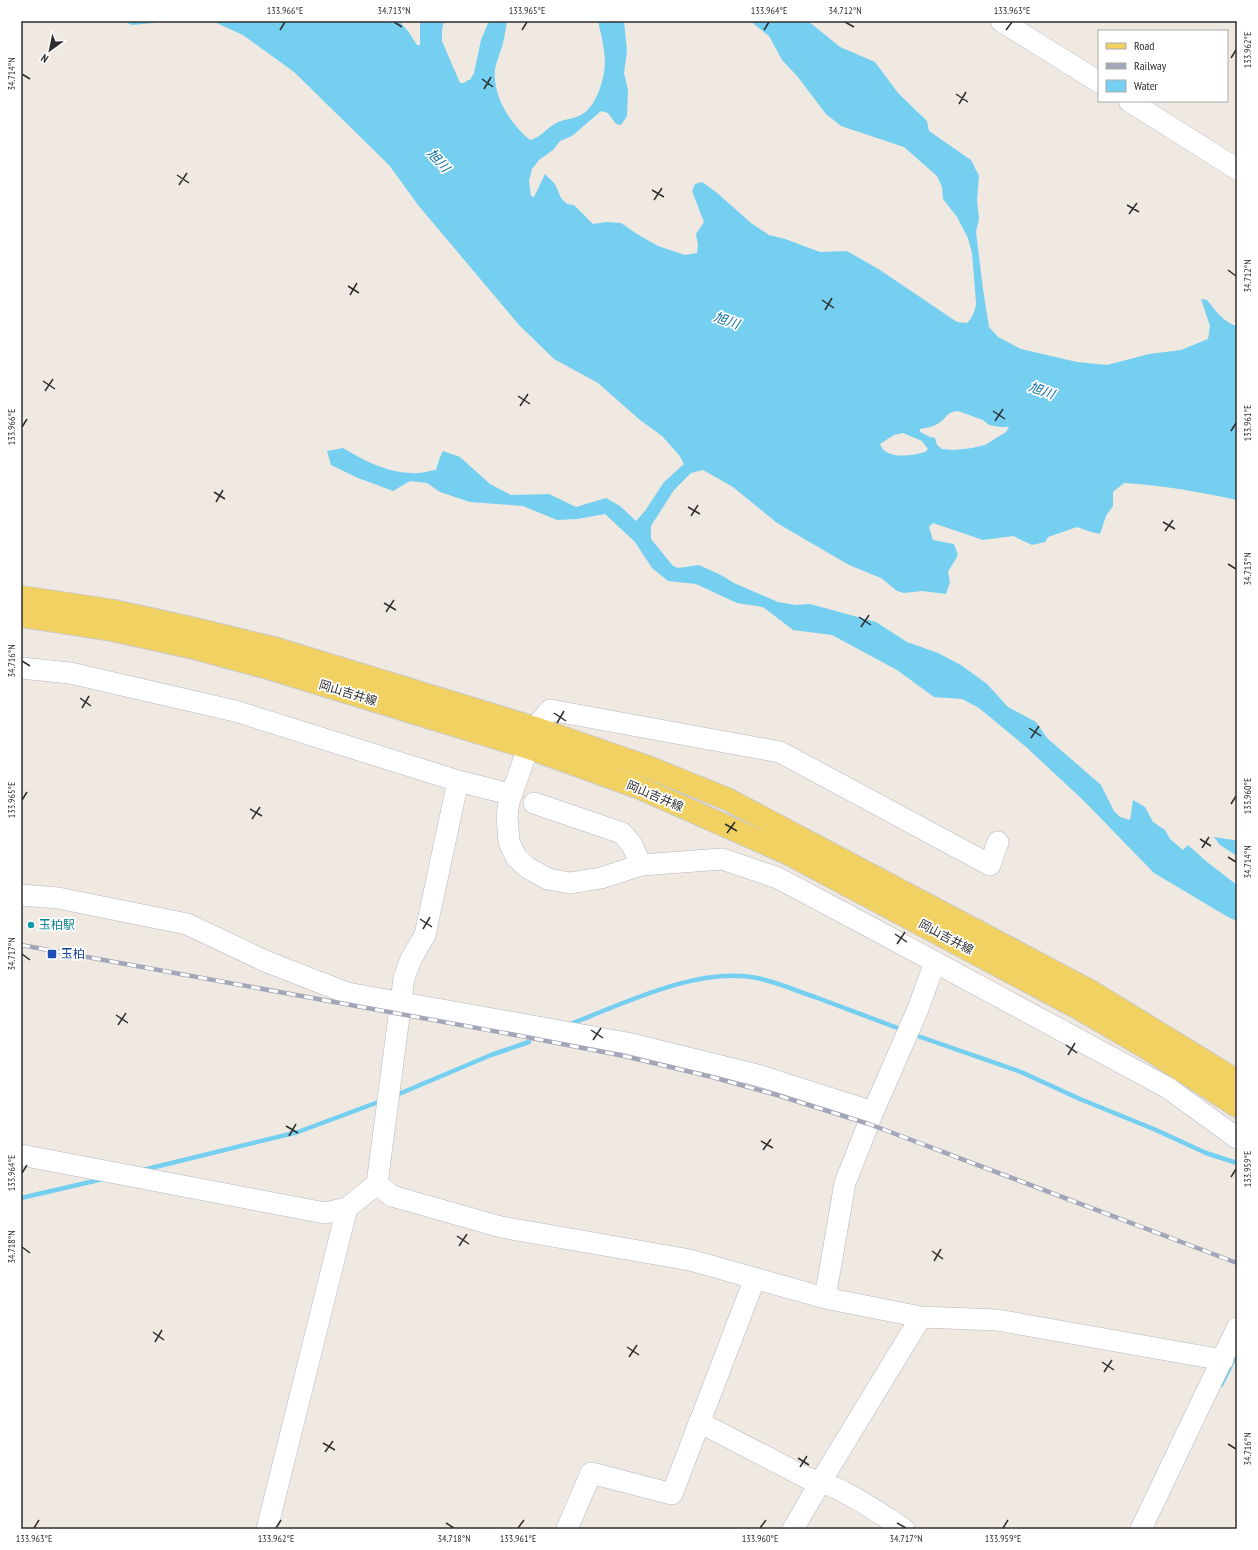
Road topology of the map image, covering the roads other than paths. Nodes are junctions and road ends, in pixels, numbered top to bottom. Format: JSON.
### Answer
{"nodes":[{"id":1,"x":1000,"y":21,"type":"edge"},
{"id":2,"x":1098,"y":81,"type":"edge"},
{"id":3,"x":1131,"y":102,"type":"edge"},
{"id":4,"x":1237,"y":168,"type":"edge"},
{"id":5,"x":21,"y":597,"type":"edge"},
{"id":6,"x":21,"y":616,"type":"edge"},
{"id":7,"x":21,"y":668,"type":"edge"},
{"id":8,"x":532,"y":738,"type":"junction"},
{"id":9,"x":458,"y":781,"type":"junction"},
{"id":10,"x":498,"y":791,"type":"dead end"},
{"id":11,"x":534,"y":803,"type":"dead end"},
{"id":12,"x":998,"y":842,"type":"dead end"},
{"id":13,"x":641,"y":865,"type":"junction"},
{"id":14,"x":21,"y":895,"type":"edge"},
{"id":15,"x":935,"y":962,"type":"junction"},
{"id":16,"x":402,"y":1003,"type":"junction"},
{"id":17,"x":1237,"y":1081,"type":"edge"},
{"id":18,"x":1237,"y":1106,"type":"edge"},
{"id":19,"x":873,"y":1112,"type":"junction"},
{"id":20,"x":1237,"y":1138,"type":"edge"},
{"id":21,"x":21,"y":1155,"type":"edge"},
{"id":22,"x":377,"y":1184,"type":"junction"},
{"id":23,"x":347,"y":1208,"type":"junction"},
{"id":24,"x":754,"y":1278,"type":"junction"},
{"id":25,"x":825,"y":1298,"type":"junction"},
{"id":26,"x":921,"y":1318,"type":"junction"},
{"id":27,"x":1237,"y":1328,"type":"edge"},
{"id":28,"x":1223,"y":1360,"type":"junction"},
{"id":29,"x":698,"y":1422,"type":"junction"},
{"id":30,"x":821,"y":1481,"type":"junction"},
{"id":31,"x":267,"y":1529,"type":"edge"},
{"id":32,"x":567,"y":1529,"type":"edge"},
{"id":33,"x":793,"y":1529,"type":"edge"},
{"id":34,"x":904,"y":1529,"type":"edge"},
{"id":35,"x":1141,"y":1529,"type":"edge"}],
"edges":[{"from":1,"to":2,"type":"street"},
{"from":3,"to":4,"type":"street"},
{"from":5,"to":8,"type":"main road","name":"岡山吉井線"},
{"from":6,"to":8,"type":"main road","name":"岡山吉井線"},
{"from":7,"to":9,"type":"street"},
{"from":8,"to":12,"type":"street"},
{"from":8,"to":13,"type":"street"},
{"from":8,"to":17,"type":"main road","name":"岡山吉井線"},
{"from":8,"to":18,"type":"main road","name":"岡山吉井線"},
{"from":9,"to":10,"type":"street"},
{"from":9,"to":16,"type":"street"},
{"from":11,"to":13,"type":"street"},
{"from":13,"to":15,"type":"street"},
{"from":14,"to":16,"type":"street"},
{"from":15,"to":19,"type":"street"},
{"from":15,"to":20,"type":"street"},
{"from":16,"to":19,"type":"street"},
{"from":16,"to":22,"type":"street"},
{"from":19,"to":25,"type":"street"},
{"from":21,"to":23,"type":"street"},
{"from":22,"to":23,"type":"street"},
{"from":22,"to":24,"type":"street"},
{"from":23,"to":31,"type":"street"},
{"from":24,"to":25,"type":"street"},
{"from":24,"to":29,"type":"street"},
{"from":25,"to":26,"type":"street"},
{"from":26,"to":28,"type":"street"},
{"from":26,"to":30,"type":"street"},
{"from":27,"to":28,"type":"street"},
{"from":28,"to":35,"type":"street"},
{"from":29,"to":30,"type":"street"},
{"from":29,"to":32,"type":"street"},
{"from":30,"to":33,"type":"street"},
{"from":30,"to":34,"type":"street"}]}
